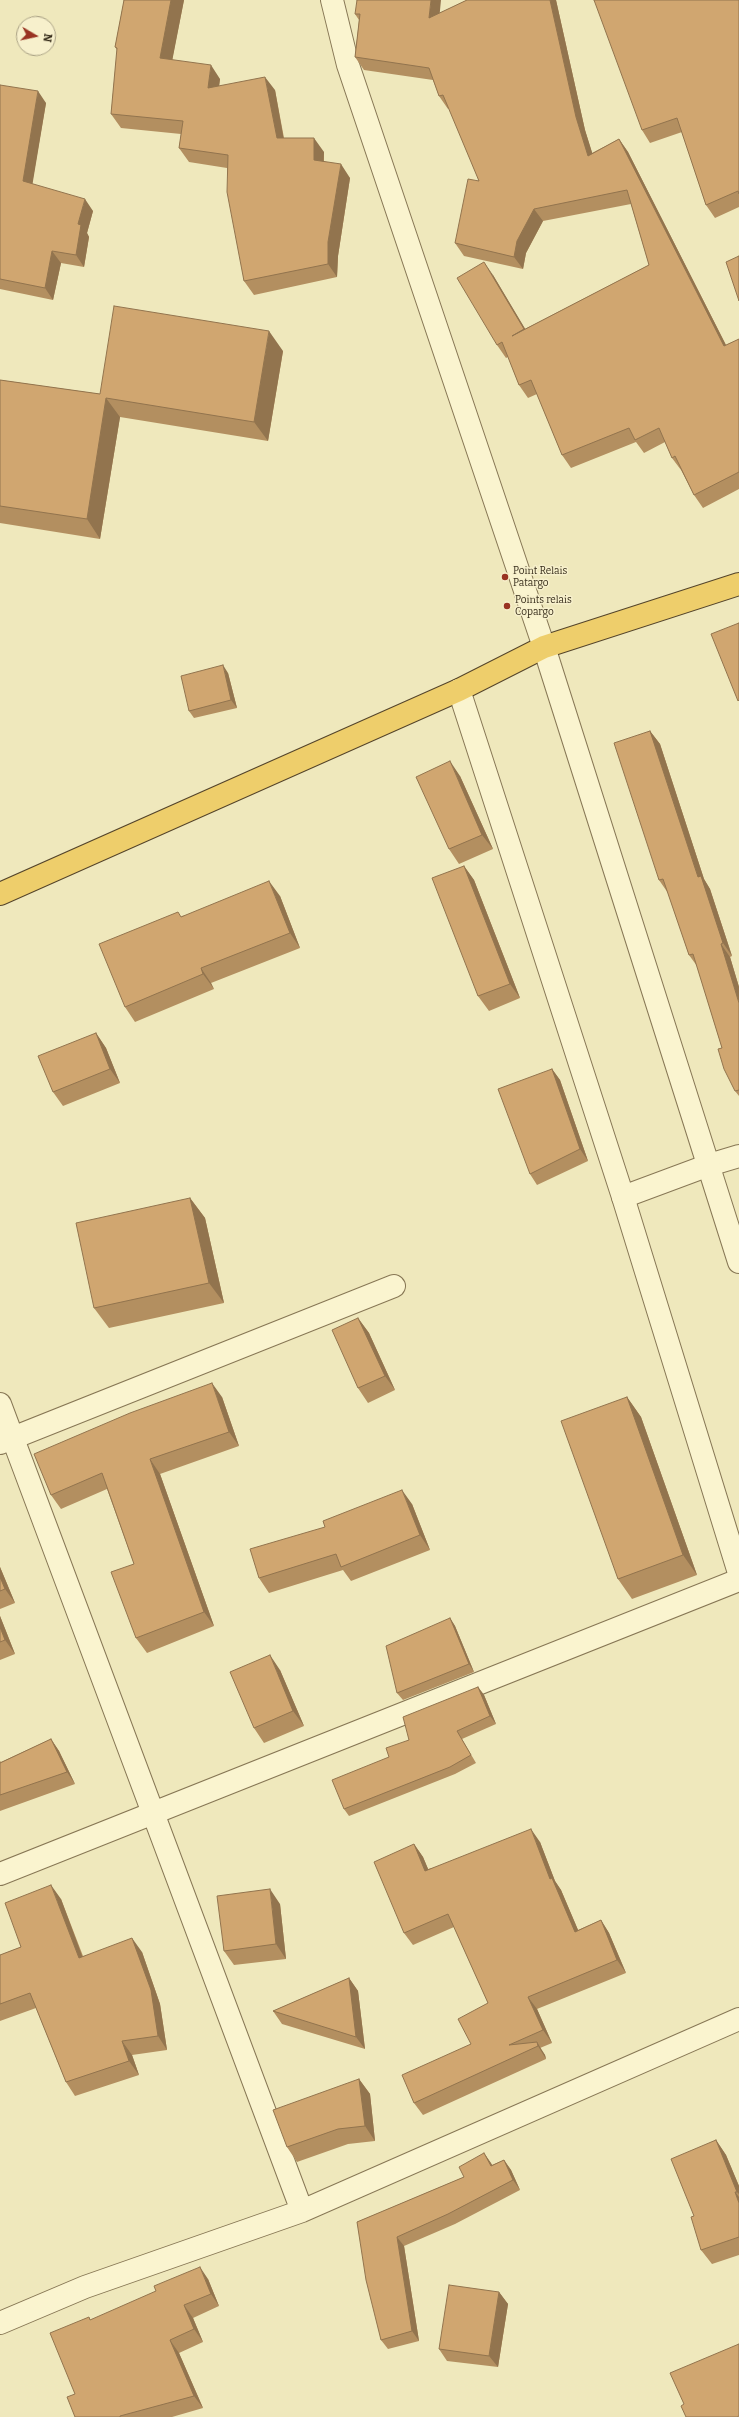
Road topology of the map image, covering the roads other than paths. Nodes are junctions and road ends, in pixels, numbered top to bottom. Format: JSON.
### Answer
{"nodes":[{"id":1,"x":332,"y":0,"type":"edge"},
{"id":2,"x":739,"y":584,"type":"edge"},
{"id":3,"x":544,"y":647,"type":"junction"},
{"id":4,"x":459,"y":690,"type":"junction"},
{"id":5,"x":0,"y":894,"type":"edge"},
{"id":6,"x":739,"y":1156,"type":"edge"},
{"id":7,"x":709,"y":1165,"type":"junction"},
{"id":8,"x":623,"y":1198,"type":"junction"},
{"id":9,"x":739,"y":1262,"type":"edge"},
{"id":10,"x":394,"y":1286,"type":"dead end"},
{"id":11,"x":0,"y":1404,"type":"edge"},
{"id":12,"x":6,"y":1440,"type":"edge"},
{"id":13,"x":739,"y":1573,"type":"edge"},
{"id":14,"x":739,"y":1580,"type":"edge"},
{"id":15,"x":154,"y":1813,"type":"junction"},
{"id":16,"x":0,"y":1874,"type":"edge"},
{"id":17,"x":739,"y":2019,"type":"edge"},
{"id":18,"x":302,"y":2211,"type":"junction"},
{"id":19,"x":0,"y":2323,"type":"edge"}],
"edges":[{"from":1,"to":3,"type":"street"},
{"from":2,"to":3,"type":"highway"},
{"from":3,"to":4,"type":"highway"},
{"from":3,"to":7,"type":"street"},
{"from":4,"to":5,"type":"highway"},
{"from":4,"to":8,"type":"street"},
{"from":6,"to":7,"type":"street"},
{"from":7,"to":8,"type":"street"},
{"from":7,"to":9,"type":"street"},
{"from":8,"to":13,"type":"street"},
{"from":10,"to":12,"type":"street"},
{"from":11,"to":12,"type":"street"},
{"from":12,"to":15,"type":"street"},
{"from":14,"to":15,"type":"street"},
{"from":15,"to":16,"type":"street"},
{"from":15,"to":18,"type":"street"},
{"from":17,"to":18,"type":"street"},
{"from":18,"to":19,"type":"street"}]}
